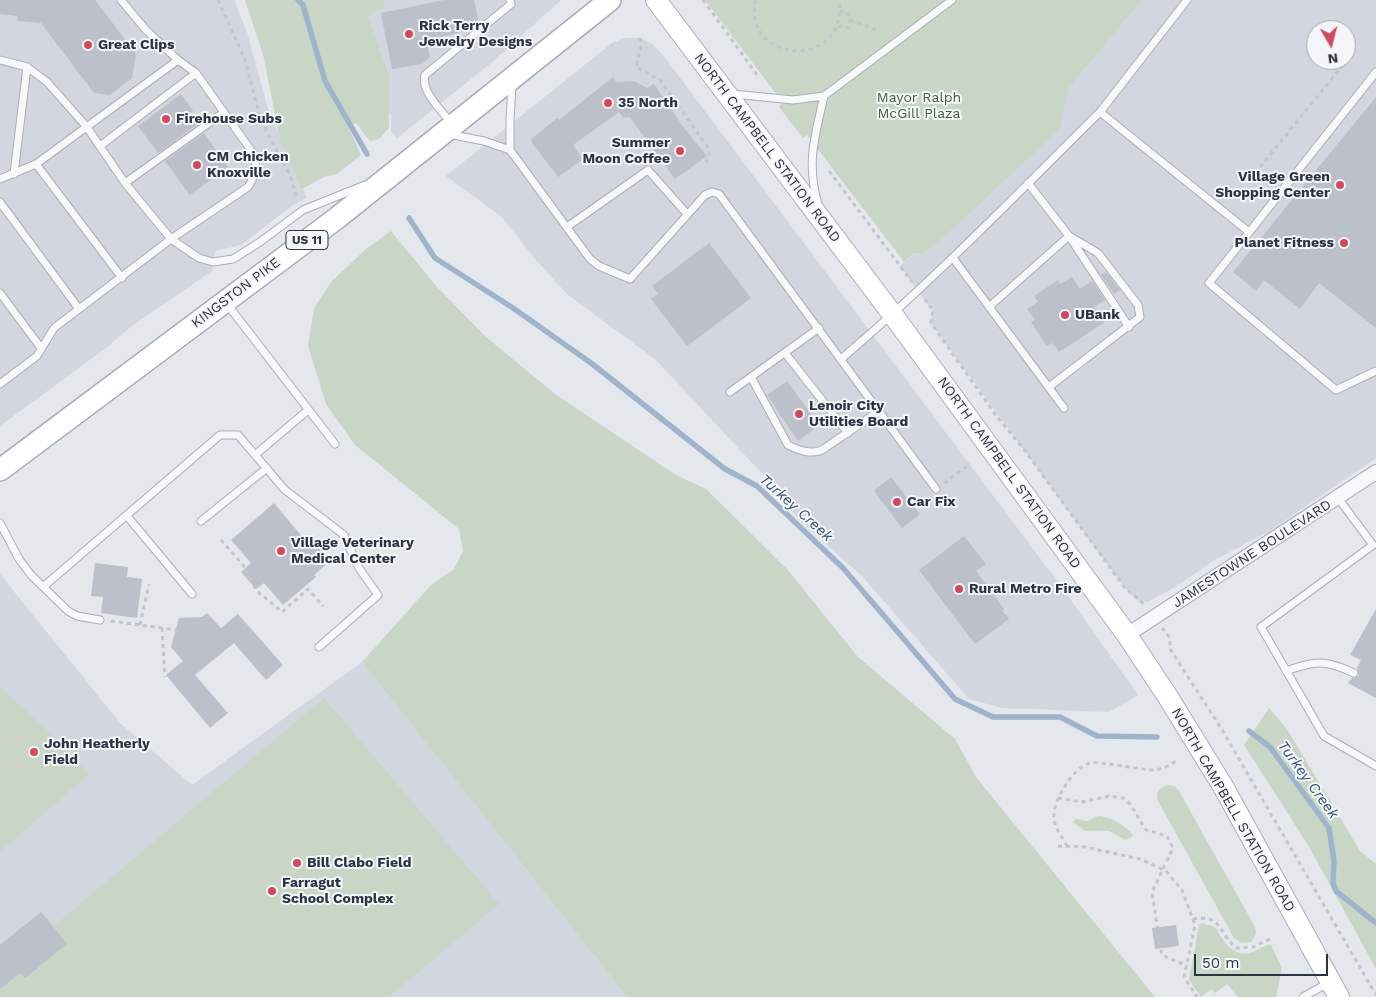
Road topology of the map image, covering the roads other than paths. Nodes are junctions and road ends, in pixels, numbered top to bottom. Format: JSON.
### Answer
{"nodes":[{"id":1,"x":121,"y":0,"type":"edge"},
{"id":2,"x":510,"y":0,"type":"edge"},
{"id":3,"x":610,"y":0,"type":"edge"},
{"id":4,"x":656,"y":0,"type":"edge"},
{"id":5,"x":952,"y":0,"type":"edge"},
{"id":6,"x":1187,"y":0,"type":"edge"},
{"id":7,"x":0,"y":60,"type":"edge"},
{"id":8,"x":178,"y":60,"type":"junction"},
{"id":9,"x":27,"y":67,"type":"junction"},
{"id":10,"x":1376,"y":72,"type":"edge"},
{"id":11,"x":196,"y":73,"type":"junction"},
{"id":12,"x":513,"y":78,"type":"junction"},
{"id":13,"x":726,"y":93,"type":"junction"},
{"id":14,"x":824,"y":96,"type":"junction"},
{"id":15,"x":1100,"y":112,"type":"junction"},
{"id":16,"x":223,"y":113,"type":"junction"},
{"id":17,"x":86,"y":126,"type":"junction"},
{"id":18,"x":449,"y":129,"type":"junction"},
{"id":19,"x":100,"y":146,"type":"junction"},
{"id":20,"x":510,"y":150,"type":"junction"},
{"id":21,"x":36,"y":164,"type":"junction"},
{"id":22,"x":14,"y":174,"type":"junction"},
{"id":23,"x":388,"y":177,"type":"junction"},
{"id":24,"x":0,"y":179,"type":"edge"},
{"id":25,"x":125,"y":182,"type":"junction"},
{"id":26,"x":1028,"y":183,"type":"junction"},
{"id":27,"x":0,"y":202,"type":"edge"},
{"id":28,"x":687,"y":214,"type":"junction"},
{"id":29,"x":823,"y":222,"type":"junction"},
{"id":30,"x":567,"y":227,"type":"junction"},
{"id":31,"x":1249,"y":232,"type":"junction"},
{"id":32,"x":1069,"y":236,"type":"junction"},
{"id":33,"x":171,"y":239,"type":"junction"},
{"id":34,"x":953,"y":258,"type":"junction"},
{"id":35,"x":122,"y":278,"type":"junction"},
{"id":36,"x":0,"y":293,"type":"edge"},
{"id":37,"x":225,"y":302,"type":"junction"},
{"id":38,"x":989,"y":306,"type":"junction"},
{"id":39,"x":79,"y":309,"type":"junction"},
{"id":40,"x":893,"y":315,"type":"junction"},
{"id":41,"x":819,"y":328,"type":"junction"},
{"id":42,"x":1129,"y":328,"type":"junction"},
{"id":43,"x":41,"y":348,"type":"junction"},
{"id":44,"x":785,"y":353,"type":"junction"},
{"id":45,"x":841,"y":359,"type":"junction"},
{"id":46,"x":1376,"y":371,"type":"edge"},
{"id":47,"x":751,"y":377,"type":"junction"},
{"id":48,"x":0,"y":384,"type":"edge"},
{"id":49,"x":1049,"y":387,"type":"junction"},
{"id":50,"x":730,"y":392,"type":"dead end"},
{"id":51,"x":1064,"y":408,"type":"dead end"},
{"id":52,"x":308,"y":410,"type":"junction"},
{"id":53,"x":879,"y":411,"type":"junction"},
{"id":54,"x":848,"y":433,"type":"junction"},
{"id":55,"x":335,"y":444,"type":"dead end"},
{"id":56,"x":255,"y":455,"type":"junction"},
{"id":57,"x":267,"y":468,"type":"junction"},
{"id":58,"x":0,"y":470,"type":"edge"},
{"id":59,"x":1376,"y":472,"type":"edge"},
{"id":60,"x":936,"y":489,"type":"dead end"},
{"id":61,"x":1338,"y":498,"type":"junction"},
{"id":62,"x":127,"y":516,"type":"junction"},
{"id":63,"x":201,"y":521,"type":"dead end"},
{"id":64,"x":0,"y":523,"type":"edge"},
{"id":65,"x":1374,"y":544,"type":"edge"},
{"id":66,"x":43,"y":587,"type":"junction"},
{"id":67,"x":192,"y":594,"type":"dead end"},
{"id":68,"x":100,"y":620,"type":"road end"},
{"id":69,"x":1127,"y":635,"type":"junction"},
{"id":70,"x":319,"y":647,"type":"dead end"},
{"id":71,"x":1286,"y":670,"type":"junction"},
{"id":72,"x":1354,"y":673,"type":"dead end"},
{"id":73,"x":1376,"y":766,"type":"edge"},
{"id":74,"x":1334,"y":990,"type":"edge"},
{"id":75,"x":1303,"y":997,"type":"edge"}],
"edges":[{"from":1,"to":8,"type":"lane"},
{"from":2,"to":18,"type":"lane"},
{"from":3,"to":12,"type":"main road","name":"KINGSTON PIKE","number":"US 11"},
{"from":4,"to":13,"type":"main road","name":"NORTH CAMPBELL STATION ROAD"},
{"from":5,"to":14,"type":"lane"},
{"from":6,"to":15,"type":"lane"},
{"from":7,"to":9,"type":"lane"},
{"from":8,"to":11,"type":"lane"},
{"from":8,"to":17,"type":"lane"},
{"from":9,"to":17,"type":"lane"},
{"from":9,"to":22,"type":"lane"},
{"from":10,"to":31,"type":"lane"},
{"from":11,"to":16,"type":"lane"},
{"from":11,"to":19,"type":"lane"},
{"from":12,"to":18,"type":"main road","name":"KINGSTON PIKE","number":"US 11"},
{"from":12,"to":20,"type":"lane"},
{"from":13,"to":14,"type":"lane"},
{"from":13,"to":29,"type":"main road","name":"NORTH CAMPBELL STATION ROAD"},
{"from":14,"to":29,"type":"lane"},
{"from":15,"to":26,"type":"lane"},
{"from":15,"to":31,"type":"lane"},
{"from":16,"to":25,"type":"lane"},
{"from":16,"to":33,"type":"lane"},
{"from":17,"to":19,"type":"lane"},
{"from":17,"to":21,"type":"lane"},
{"from":18,"to":20,"type":"lane"},
{"from":18,"to":23,"type":"main road","name":"KINGSTON PIKE","number":"US 11"},
{"from":19,"to":25,"type":"lane"},
{"from":20,"to":30,"type":"lane"},
{"from":21,"to":22,"type":"lane"},
{"from":21,"to":35,"type":"lane"},
{"from":22,"to":24,"type":"lane"},
{"from":23,"to":33,"type":"lane"},
{"from":23,"to":37,"type":"main road","name":"KINGSTON PIKE","number":"US 11"},
{"from":25,"to":33,"type":"lane"},
{"from":26,"to":32,"type":"lane"},
{"from":26,"to":34,"type":"lane"},
{"from":27,"to":39,"type":"lane"},
{"from":28,"to":30,"type":"lane"},
{"from":28,"to":30,"type":"lane"},
{"from":28,"to":41,"type":"lane"},
{"from":29,"to":40,"type":"main road","name":"NORTH CAMPBELL STATION ROAD"},
{"from":31,"to":46,"type":"lane"},
{"from":32,"to":38,"type":"lane"},
{"from":32,"to":42,"type":"lane"},
{"from":32,"to":42,"type":"lane"},
{"from":33,"to":35,"type":"lane"},
{"from":34,"to":38,"type":"lane"},
{"from":34,"to":40,"type":"lane"},
{"from":35,"to":39,"type":"lane"},
{"from":36,"to":43,"type":"lane"},
{"from":37,"to":52,"type":"lane"},
{"from":37,"to":58,"type":"main road","name":"KINGSTON PIKE","number":"US 11"},
{"from":38,"to":49,"type":"lane"},
{"from":39,"to":43,"type":"lane"},
{"from":40,"to":45,"type":"lane"},
{"from":40,"to":69,"type":"main road","name":"NORTH CAMPBELL STATION ROAD"},
{"from":41,"to":44,"type":"lane"},
{"from":41,"to":45,"type":"lane"},
{"from":42,"to":49,"type":"lane"},
{"from":43,"to":48,"type":"lane"},
{"from":44,"to":47,"type":"lane"},
{"from":44,"to":54,"type":"lane"},
{"from":45,"to":53,"type":"lane"},
{"from":47,"to":50,"type":"lane"},
{"from":47,"to":54,"type":"lane"},
{"from":49,"to":51,"type":"lane"},
{"from":52,"to":55,"type":"lane"},
{"from":52,"to":56,"type":"lane"},
{"from":53,"to":54,"type":"lane"},
{"from":53,"to":60,"type":"lane"},
{"from":56,"to":57,"type":"lane"},
{"from":56,"to":62,"type":"lane"},
{"from":57,"to":63,"type":"lane"},
{"from":57,"to":70,"type":"lane"},
{"from":59,"to":61,"type":"street","name":"JAMESTOWNE BOULEVARD"},
{"from":61,"to":65,"type":"lane"},
{"from":61,"to":69,"type":"street","name":"JAMESTOWNE BOULEVARD"},
{"from":62,"to":66,"type":"lane"},
{"from":62,"to":67,"type":"lane"},
{"from":64,"to":66,"type":"lane"},
{"from":65,"to":71,"type":"lane"},
{"from":66,"to":68,"type":"lane"},
{"from":69,"to":74,"type":"main road","name":"NORTH CAMPBELL STATION ROAD"},
{"from":71,"to":72,"type":"lane"},
{"from":71,"to":73,"type":"lane"},
{"from":74,"to":75,"type":"lane"}]}
